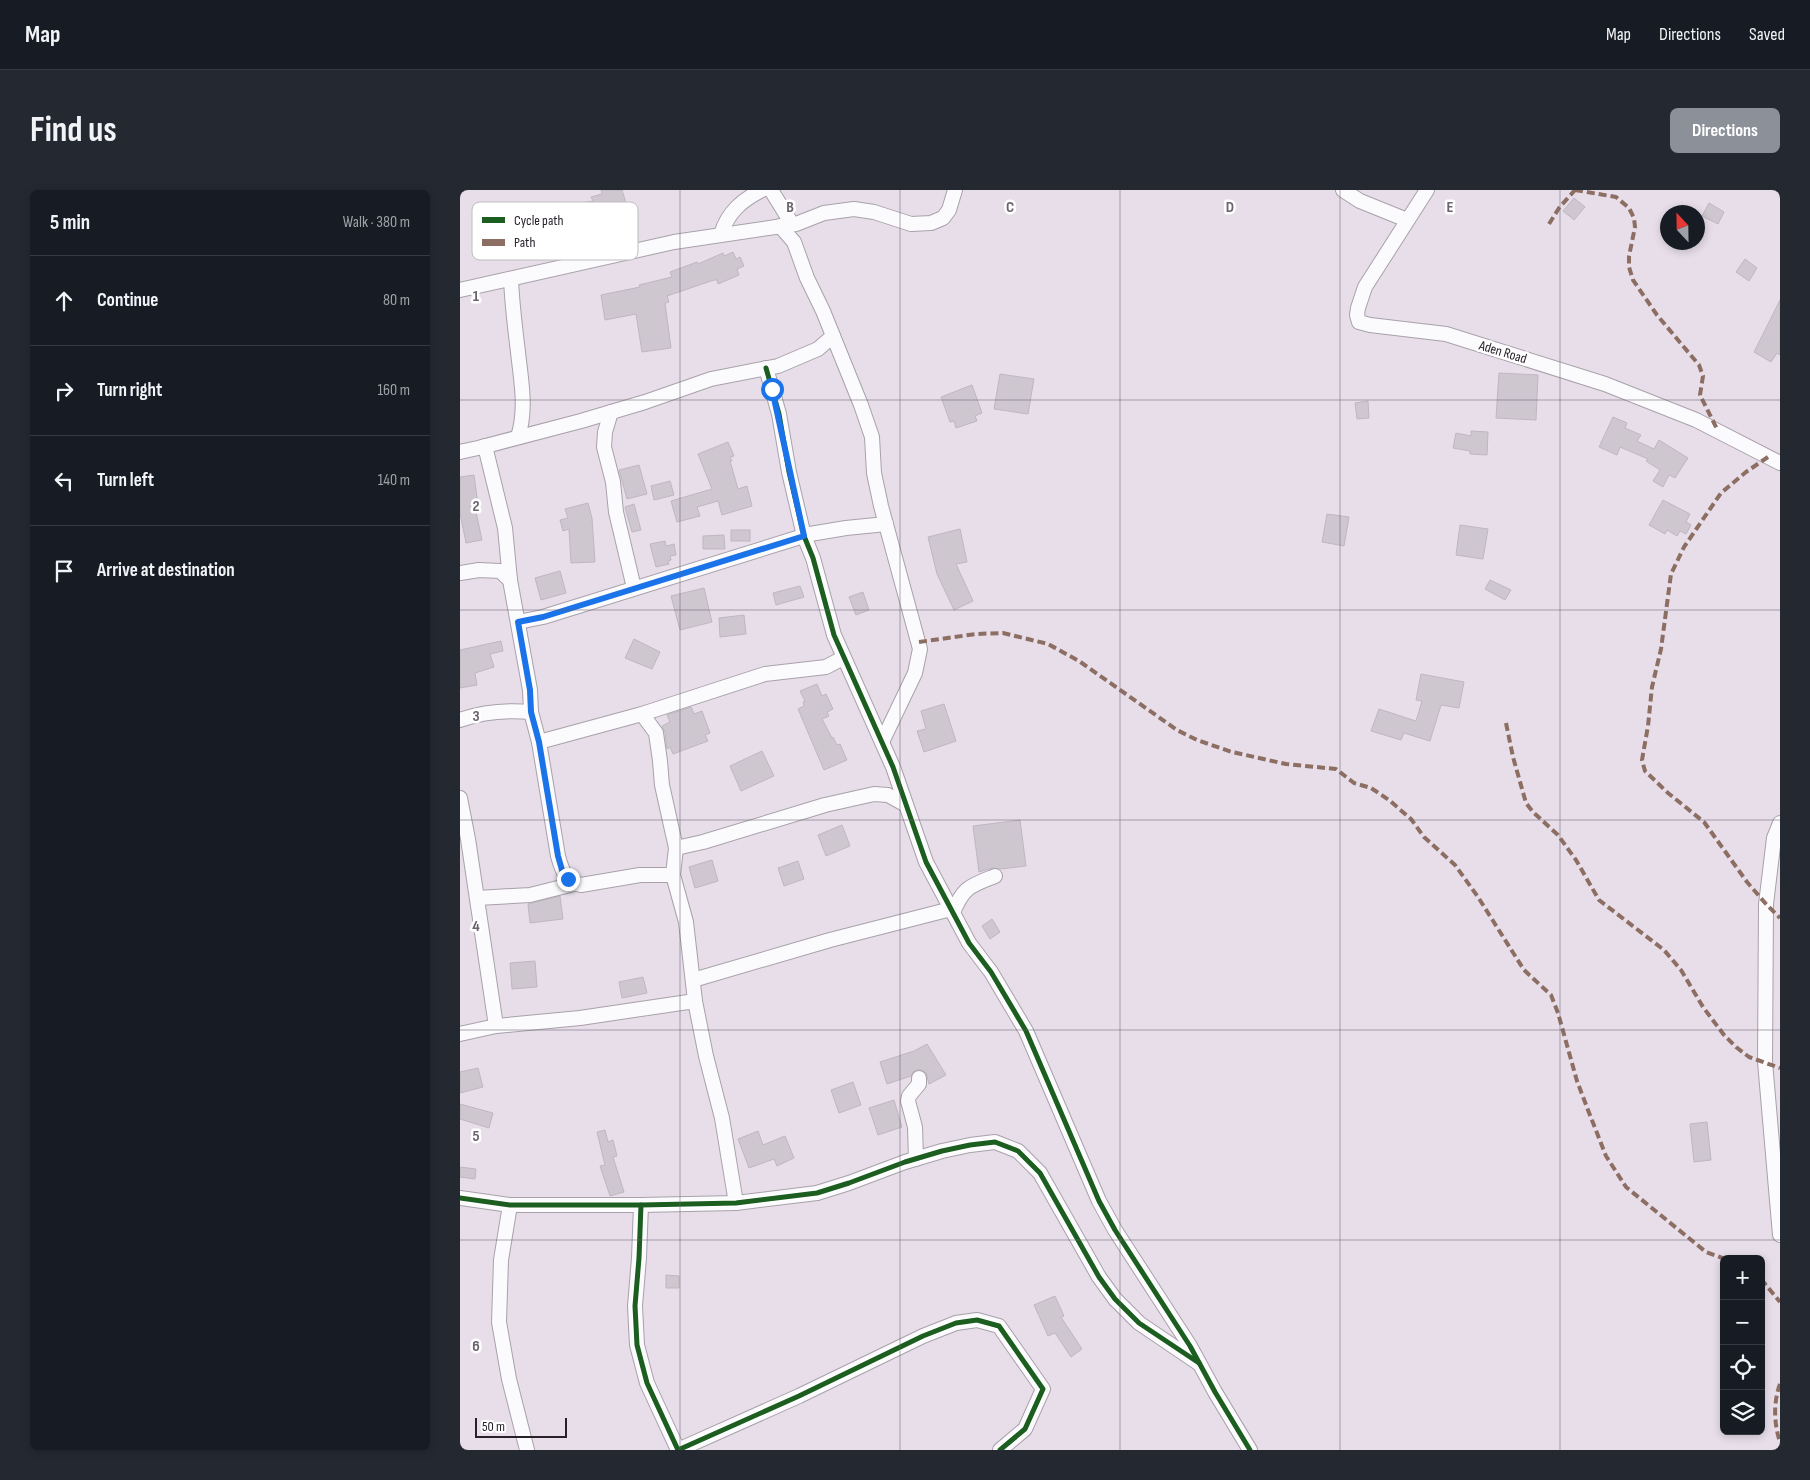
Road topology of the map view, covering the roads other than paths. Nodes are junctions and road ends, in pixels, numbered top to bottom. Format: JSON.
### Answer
{"nodes":[{"id":1,"x":762,"y":190,"type":"edge"},
{"id":2,"x":771,"y":190,"type":"edge"},
{"id":3,"x":955,"y":190,"type":"edge"},
{"id":4,"x":1343,"y":190,"type":"edge"},
{"id":5,"x":1427,"y":190,"type":"edge"},
{"id":6,"x":1408,"y":220,"type":"junction"},
{"id":7,"x":786,"y":225,"type":"junction"},
{"id":8,"x":721,"y":234,"type":"junction"},
{"id":9,"x":638,"y":250,"type":"edge"},
{"id":10,"x":595,"y":260,"type":"edge"},
{"id":11,"x":511,"y":279,"type":"junction"},
{"id":12,"x":460,"y":290,"type":"edge"},
{"id":13,"x":833,"y":336,"type":"junction"},
{"id":14,"x":766,"y":368,"type":"junction"},
{"id":15,"x":611,"y":412,"type":"junction"},
{"id":16,"x":518,"y":437,"type":"junction"},
{"id":17,"x":486,"y":446,"type":"junction"},
{"id":18,"x":460,"y":452,"type":"edge"},
{"id":19,"x":1780,"y":463,"type":"edge"},
{"id":20,"x":886,"y":524,"type":"junction"},
{"id":21,"x":804,"y":536,"type":"junction"},
{"id":22,"x":460,"y":573,"type":"edge"},
{"id":23,"x":510,"y":580,"type":"junction"},
{"id":24,"x":634,"y":588,"type":"junction"},
{"id":25,"x":518,"y":622,"type":"junction"},
{"id":26,"x":843,"y":658,"type":"junction"},
{"id":27,"x":531,"y":712,"type":"junction"},
{"id":28,"x":642,"y":714,"type":"junction"},
{"id":29,"x":460,"y":720,"type":"edge"},
{"id":30,"x":539,"y":742,"type":"junction"},
{"id":31,"x":882,"y":742,"type":"junction"},
{"id":32,"x":460,"y":798,"type":"edge"},
{"id":33,"x":906,"y":805,"type":"junction"},
{"id":34,"x":1780,"y":822,"type":"edge"},
{"id":35,"x":676,"y":848,"type":"junction"},
{"id":36,"x":672,"y":875,"type":"junction"},
{"id":37,"x":995,"y":876,"type":"dead end"},
{"id":38,"x":574,"y":884,"type":"junction"},
{"id":39,"x":477,"y":898,"type":"junction"},
{"id":40,"x":952,"y":911,"type":"junction"},
{"id":41,"x":693,"y":980,"type":"junction"},
{"id":42,"x":695,"y":1001,"type":"junction"},
{"id":43,"x":496,"y":1026,"type":"junction"},
{"id":44,"x":460,"y":1034,"type":"edge"},
{"id":45,"x":919,"y":1078,"type":"dead end"},
{"id":46,"x":916,"y":1159,"type":"junction"},
{"id":47,"x":460,"y":1198,"type":"edge"},
{"id":48,"x":736,"y":1204,"type":"junction"},
{"id":49,"x":510,"y":1205,"type":"junction"},
{"id":50,"x":641,"y":1206,"type":"junction"},
{"id":51,"x":1780,"y":1236,"type":"edge"},
{"id":52,"x":1199,"y":1363,"type":"junction"},
{"id":53,"x":527,"y":1450,"type":"edge"},
{"id":54,"x":1000,"y":1450,"type":"edge"},
{"id":55,"x":1250,"y":1450,"type":"edge"}],
"edges":[{"from":1,"to":8,"type":"street"},
{"from":2,"to":7,"type":"street"},
{"from":3,"to":7,"type":"street"},
{"from":4,"to":6,"type":"street"},
{"from":5,"to":6,"type":"street","name":"Aden Road"},
{"from":6,"to":19,"type":"street","name":"Aden Road"},
{"from":7,"to":8,"type":"street"},
{"from":7,"to":13,"type":"street"},
{"from":8,"to":9,"type":"street"},
{"from":10,"to":11,"type":"street"},
{"from":11,"to":12,"type":"street"},
{"from":11,"to":16,"type":"street"},
{"from":13,"to":14,"type":"street"},
{"from":13,"to":20,"type":"street"},
{"from":14,"to":15,"type":"street"},
{"from":14,"to":21,"type":"street"},
{"from":15,"to":16,"type":"street"},
{"from":15,"to":24,"type":"street"},
{"from":16,"to":17,"type":"street"},
{"from":17,"to":18,"type":"street"},
{"from":17,"to":23,"type":"street"},
{"from":20,"to":21,"type":"street"},
{"from":20,"to":31,"type":"street"},
{"from":21,"to":24,"type":"street"},
{"from":21,"to":26,"type":"street"},
{"from":22,"to":23,"type":"street"},
{"from":23,"to":25,"type":"street"},
{"from":24,"to":25,"type":"street"},
{"from":25,"to":27,"type":"street"},
{"from":26,"to":28,"type":"street"},
{"from":26,"to":31,"type":"street"},
{"from":27,"to":29,"type":"street"},
{"from":27,"to":30,"type":"street"},
{"from":28,"to":30,"type":"street"},
{"from":28,"to":35,"type":"street"},
{"from":30,"to":38,"type":"street"},
{"from":31,"to":33,"type":"street"},
{"from":32,"to":39,"type":"street"},
{"from":33,"to":35,"type":"street"},
{"from":33,"to":40,"type":"street"},
{"from":34,"to":51,"type":"street"},
{"from":35,"to":36,"type":"street"},
{"from":36,"to":38,"type":"street"},
{"from":36,"to":41,"type":"street"},
{"from":37,"to":40,"type":"street"},
{"from":38,"to":39,"type":"street"},
{"from":39,"to":43,"type":"street"},
{"from":40,"to":41,"type":"street"},
{"from":40,"to":52,"type":"street"},
{"from":41,"to":42,"type":"street"},
{"from":42,"to":43,"type":"street"},
{"from":42,"to":48,"type":"street"},
{"from":43,"to":44,"type":"street"},
{"from":45,"to":46,"type":"street"},
{"from":46,"to":48,"type":"street"},
{"from":46,"to":52,"type":"street"},
{"from":47,"to":49,"type":"street"},
{"from":48,"to":50,"type":"street"},
{"from":49,"to":50,"type":"street"},
{"from":49,"to":53,"type":"street"},
{"from":50,"to":54,"type":"street"},
{"from":52,"to":55,"type":"street"}]}
